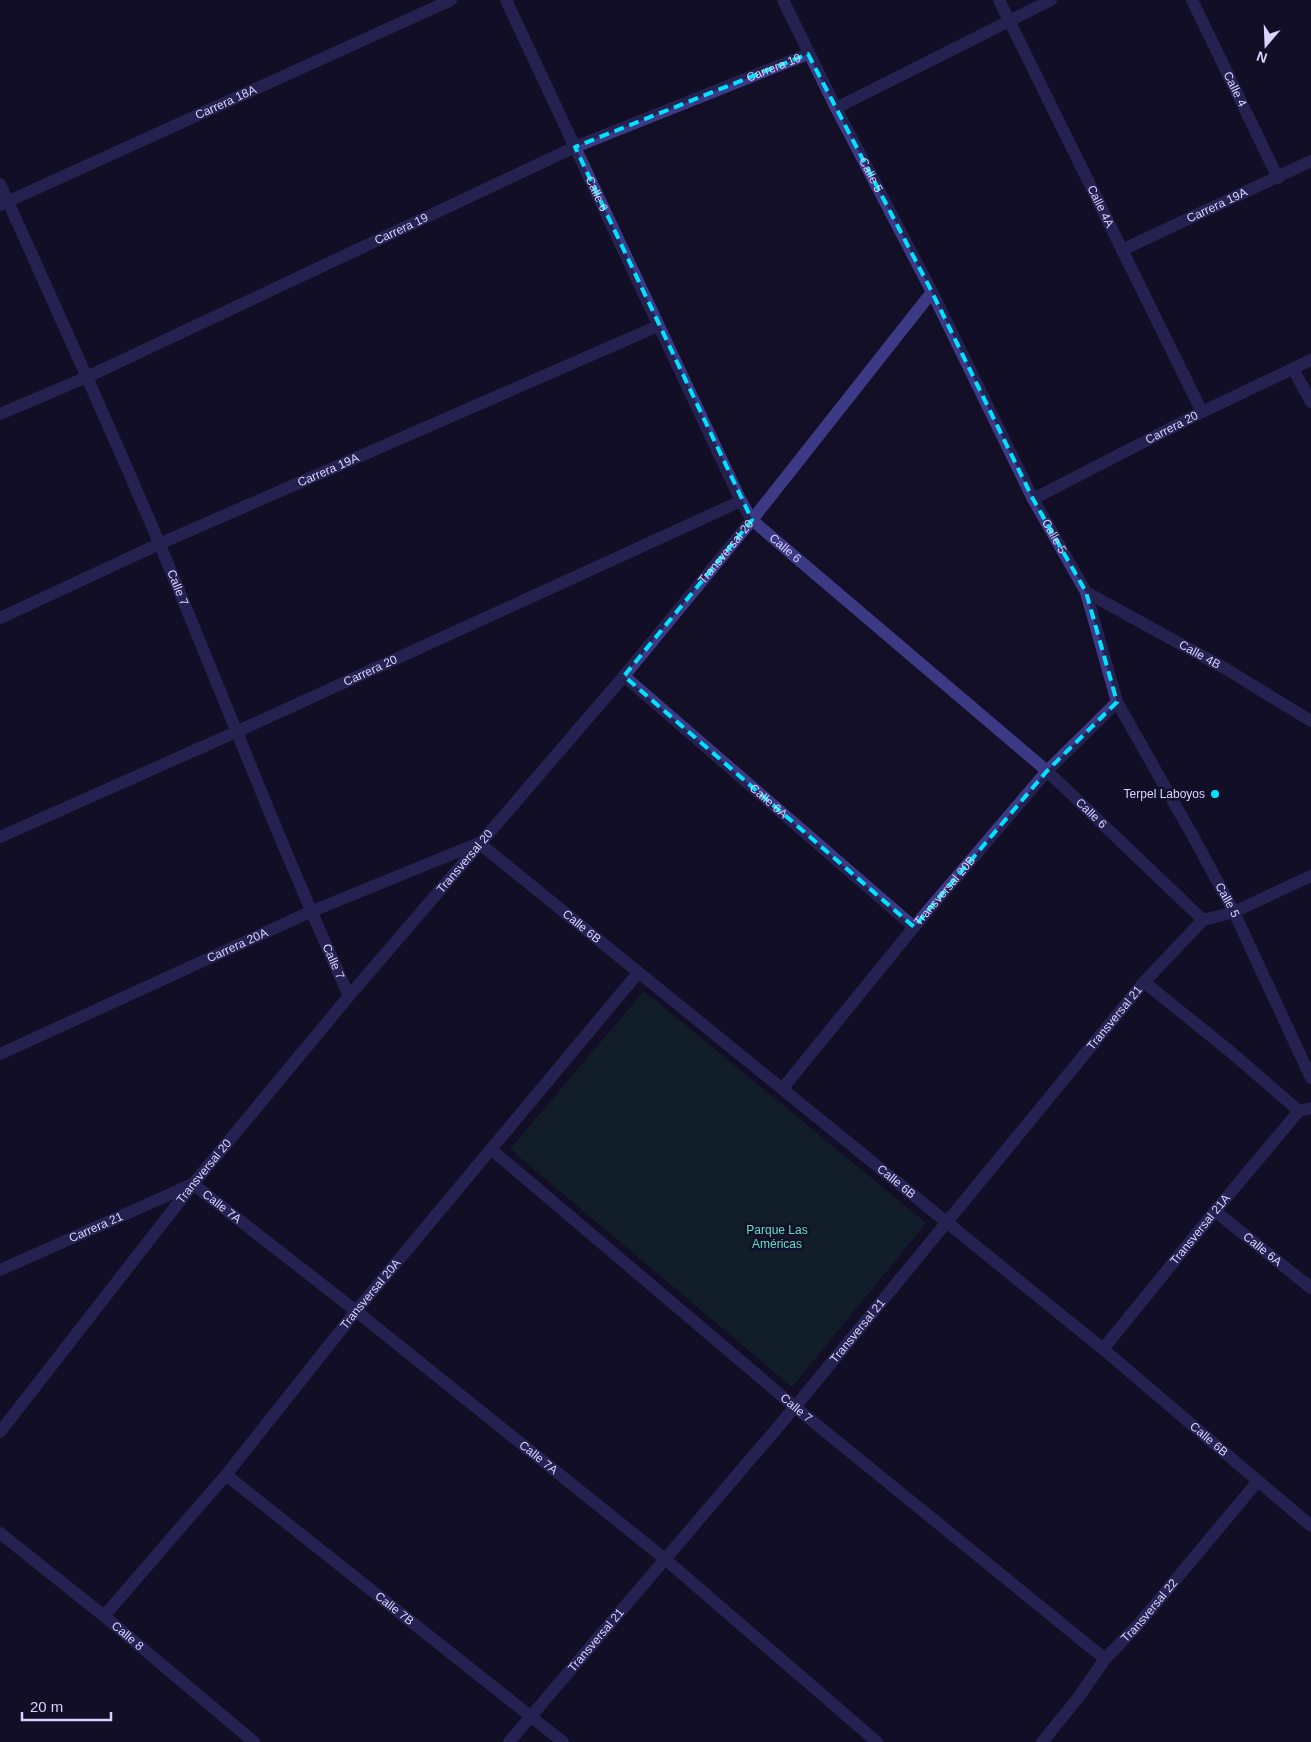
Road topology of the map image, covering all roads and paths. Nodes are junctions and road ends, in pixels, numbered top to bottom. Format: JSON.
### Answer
{"nodes":[{"id":1,"x":451,"y":0,"type":"edge"},
{"id":2,"x":506,"y":0,"type":"edge"},
{"id":3,"x":783,"y":0,"type":"edge"},
{"id":4,"x":998,"y":0,"type":"edge"},
{"id":5,"x":1052,"y":0,"type":"edge"},
{"id":6,"x":1192,"y":0,"type":"edge"},
{"id":7,"x":1009,"y":21,"type":"junction"},
{"id":8,"x":808,"y":54,"type":"junction"},
{"id":9,"x":836,"y":108,"type":"junction"},
{"id":10,"x":575,"y":147,"type":"junction"},
{"id":11,"x":1311,"y":161,"type":"edge"},
{"id":12,"x":1278,"y":178,"type":"junction"},
{"id":13,"x":0,"y":184,"type":"edge"},
{"id":14,"x":4,"y":203,"type":"edge"},
{"id":15,"x":1122,"y":250,"type":"junction"},
{"id":16,"x":932,"y":292,"type":"junction"},
{"id":17,"x":658,"y":326,"type":"junction"},
{"id":18,"x":1311,"y":360,"type":"edge"},
{"id":19,"x":1293,"y":369,"type":"junction"},
{"id":20,"x":87,"y":377,"type":"junction"},
{"id":21,"x":1311,"y":402,"type":"edge"},
{"id":22,"x":1202,"y":412,"type":"junction"},
{"id":23,"x":0,"y":414,"type":"edge"},
{"id":24,"x":1034,"y":499,"type":"junction"},
{"id":25,"x":741,"y":501,"type":"junction"},
{"id":26,"x":752,"y":520,"type":"junction"},
{"id":27,"x":160,"y":544,"type":"junction"},
{"id":28,"x":1086,"y":592,"type":"junction"},
{"id":29,"x":0,"y":618,"type":"edge"},
{"id":30,"x":624,"y":676,"type":"junction"},
{"id":31,"x":1118,"y":702,"type":"junction"},
{"id":32,"x":1311,"y":721,"type":"edge"},
{"id":33,"x":236,"y":732,"type":"junction"},
{"id":34,"x":1047,"y":771,"type":"junction"},
{"id":35,"x":0,"y":838,"type":"edge"},
{"id":36,"x":479,"y":843,"type":"junction"},
{"id":37,"x":1311,"y":876,"type":"edge"},
{"id":38,"x":310,"y":912,"type":"junction"},
{"id":39,"x":1234,"y":912,"type":"junction"},
{"id":40,"x":1203,"y":920,"type":"junction"},
{"id":41,"x":914,"y":928,"type":"junction"},
{"id":42,"x":638,"y":973,"type":"junction"},
{"id":43,"x":1144,"y":982,"type":"junction"},
{"id":44,"x":349,"y":996,"type":"junction"},
{"id":45,"x":0,"y":1054,"type":"edge"},
{"id":46,"x":1311,"y":1078,"type":"edge"},
{"id":47,"x":783,"y":1088,"type":"junction"},
{"id":48,"x":1305,"y":1110,"type":"edge"},
{"id":49,"x":492,"y":1150,"type":"junction"},
{"id":50,"x":193,"y":1184,"type":"junction"},
{"id":51,"x":1215,"y":1211,"type":"junction"},
{"id":52,"x":946,"y":1222,"type":"junction"},
{"id":53,"x":0,"y":1270,"type":"edge"},
{"id":54,"x":1311,"y":1288,"type":"edge"},
{"id":55,"x":356,"y":1311,"type":"junction"},
{"id":56,"x":1103,"y":1349,"type":"junction"},
{"id":57,"x":795,"y":1407,"type":"junction"},
{"id":58,"x":0,"y":1432,"type":"edge"},
{"id":59,"x":226,"y":1476,"type":"junction"},
{"id":60,"x":1258,"y":1481,"type":"junction"},
{"id":61,"x":1311,"y":1526,"type":"edge"},
{"id":62,"x":0,"y":1533,"type":"edge"},
{"id":63,"x":665,"y":1559,"type":"junction"},
{"id":64,"x":104,"y":1616,"type":"junction"},
{"id":65,"x":1105,"y":1659,"type":"junction"},
{"id":66,"x":531,"y":1715,"type":"junction"},
{"id":67,"x":254,"y":1742,"type":"edge"},
{"id":68,"x":510,"y":1742,"type":"edge"},
{"id":69,"x":563,"y":1742,"type":"edge"},
{"id":70,"x":877,"y":1742,"type":"edge"},
{"id":71,"x":1042,"y":1742,"type":"edge"}],
"edges":[{"from":1,"to":14,"type":"street","name":"Carrera 18A"},
{"from":2,"to":10,"type":"street","name":"Calle 6"},
{"from":3,"to":8,"type":"street","name":"Calle 5"},
{"from":4,"to":7,"type":"street","name":"Calle 4A"},
{"from":5,"to":7,"type":"street"},
{"from":6,"to":12,"type":"street","name":"Calle 4"},
{"from":7,"to":9,"type":"street"},
{"from":7,"to":15,"type":"street","name":"Calle 4A"},
{"from":8,"to":9,"type":"street","name":"Calle 5"},
{"from":8,"to":10,"type":"street","name":"Carrera 19"},
{"from":9,"to":16,"type":"street","name":"Calle 5"},
{"from":10,"to":17,"type":"street","name":"Calle 6"},
{"from":10,"to":20,"type":"street","name":"Carrera 19"},
{"from":11,"to":12,"type":"street","name":"Carrera 19A"},
{"from":12,"to":15,"type":"street","name":"Carrera 19A"},
{"from":13,"to":14,"type":"street","name":"Calle 7"},
{"from":14,"to":20,"type":"street","name":"Calle 7"},
{"from":15,"to":22,"type":"street","name":"Calle 4A"},
{"from":16,"to":24,"type":"street","name":"Calle 5"},
{"from":16,"to":26,"type":"street","name":"Transversal 20"},
{"from":17,"to":25,"type":"street","name":"Calle 6"},
{"from":17,"to":27,"type":"street","name":"Carrera 19A"},
{"from":18,"to":19,"type":"street","name":"Carrera 20"},
{"from":19,"to":21,"type":"street"},
{"from":19,"to":22,"type":"street","name":"Carrera 20"},
{"from":20,"to":23,"type":"street","name":"Carrera 19"},
{"from":20,"to":27,"type":"street","name":"Calle 7"},
{"from":22,"to":24,"type":"street","name":"Carrera 20"},
{"from":24,"to":28,"type":"street","name":"Calle 5"},
{"from":25,"to":26,"type":"street","name":"Calle 6"},
{"from":25,"to":33,"type":"street","name":"Carrera 20"},
{"from":26,"to":30,"type":"street","name":"Transversal 20"},
{"from":26,"to":34,"type":"street","name":"Calle 6"},
{"from":27,"to":29,"type":"street","name":"Carrera 19A"},
{"from":27,"to":33,"type":"street","name":"Calle 7"},
{"from":28,"to":31,"type":"street","name":"Calle 5"},
{"from":28,"to":32,"type":"street","name":"Calle 4B"},
{"from":30,"to":36,"type":"street","name":"Transversal 20"},
{"from":30,"to":41,"type":"street","name":"Calle 6A"},
{"from":31,"to":34,"type":"street","name":"Transversal 20B"},
{"from":31,"to":39,"type":"street","name":"Calle 5"},
{"from":33,"to":35,"type":"street","name":"Carrera 20"},
{"from":33,"to":38,"type":"street","name":"Calle 7"},
{"from":34,"to":40,"type":"street","name":"Calle 6"},
{"from":34,"to":41,"type":"street","name":"Transversal 20B"},
{"from":36,"to":38,"type":"street","name":"Carrera 20A"},
{"from":36,"to":42,"type":"street","name":"Calle 6B"},
{"from":36,"to":44,"type":"street","name":"Transversal 20"},
{"from":37,"to":39,"type":"street"},
{"from":38,"to":44,"type":"street","name":"Calle 7"},
{"from":38,"to":45,"type":"street","name":"Carrera 20A"},
{"from":39,"to":40,"type":"street"},
{"from":39,"to":46,"type":"street","name":"Calle 5"},
{"from":40,"to":43,"type":"street","name":"Transversal 21"},
{"from":41,"to":47,"type":"street","name":"Transversal 20B"},
{"from":42,"to":47,"type":"street","name":"Calle 6B"},
{"from":42,"to":49,"type":"street","name":"Transversal 20A"},
{"from":43,"to":48,"type":"street"},
{"from":43,"to":52,"type":"street","name":"Transversal 21"},
{"from":44,"to":50,"type":"street","name":"Transversal 20"},
{"from":47,"to":52,"type":"street","name":"Calle 6B"},
{"from":48,"to":51,"type":"street","name":"Transversal 21A"},
{"from":49,"to":55,"type":"street","name":"Transversal 20A"},
{"from":49,"to":57,"type":"street","name":"Calle 7"},
{"from":50,"to":53,"type":"street","name":"Carrera 21"},
{"from":50,"to":55,"type":"street","name":"Calle 7A"},
{"from":50,"to":58,"type":"street","name":"Transversal 20"},
{"from":51,"to":54,"type":"street","name":"Calle 6A"},
{"from":51,"to":56,"type":"street","name":"Transversal 21A"},
{"from":52,"to":56,"type":"street","name":"Calle 6B"},
{"from":52,"to":57,"type":"street","name":"Transversal 21"},
{"from":55,"to":59,"type":"street","name":"Transversal 20A"},
{"from":55,"to":63,"type":"street","name":"Calle 7A"},
{"from":56,"to":60,"type":"street","name":"Calle 6B"},
{"from":57,"to":63,"type":"street","name":"Transversal 21"},
{"from":57,"to":65,"type":"street","name":"Calle 7"},
{"from":59,"to":64,"type":"street","name":"Transversal 20A"},
{"from":59,"to":66,"type":"street","name":"Calle 7B"},
{"from":60,"to":61,"type":"street","name":"Calle 6B"},
{"from":60,"to":65,"type":"street","name":"Transversal 22"},
{"from":62,"to":64,"type":"street","name":"Calle 8"},
{"from":63,"to":66,"type":"street","name":"Transversal 21"},
{"from":63,"to":70,"type":"street","name":"Calle 7A"},
{"from":64,"to":67,"type":"street","name":"Calle 8"},
{"from":65,"to":71,"type":"street","name":"Transversal 22"},
{"from":66,"to":68,"type":"street","name":"Transversal 21"},
{"from":66,"to":69,"type":"street","name":"Calle 7B"}]}
